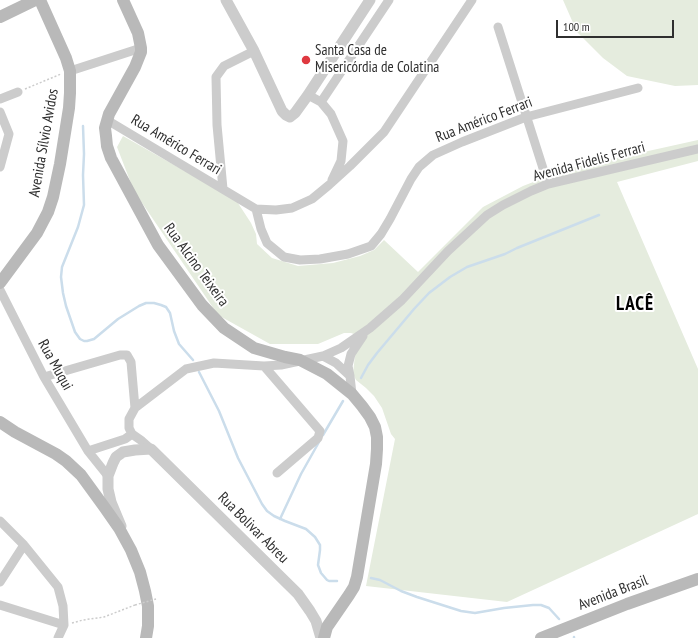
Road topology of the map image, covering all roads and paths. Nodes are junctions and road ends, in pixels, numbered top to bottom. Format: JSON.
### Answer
{"nodes":[{"id":1,"x":35,"y":0,"type":"edge"},
{"id":2,"x":40,"y":0,"type":"edge"},
{"id":3,"x":123,"y":0,"type":"edge"},
{"id":4,"x":226,"y":0,"type":"edge"},
{"id":5,"x":370,"y":0,"type":"edge"},
{"id":6,"x":389,"y":0,"type":"edge"},
{"id":7,"x":472,"y":0,"type":"edge"},
{"id":8,"x":0,"y":17,"type":"edge"},
{"id":9,"x":498,"y":27,"type":"dead end"},
{"id":10,"x":141,"y":48,"type":"junction"},
{"id":11,"x":254,"y":51,"type":"junction"},
{"id":12,"x":70,"y":71,"type":"junction"},
{"id":13,"x":638,"y":88,"type":"dead end"},
{"id":14,"x":18,"y":92,"type":"joint"},
{"id":15,"x":308,"y":95,"type":"junction"},
{"id":16,"x":0,"y":99,"type":"edge"},
{"id":17,"x":321,"y":102,"type":"junction"},
{"id":18,"x":0,"y":112,"type":"edge"},
{"id":19,"x":526,"y":116,"type":"junction"},
{"id":20,"x":107,"y":120,"type":"junction"},
{"id":21,"x":698,"y":149,"type":"edge"},
{"id":22,"x":0,"y":167,"type":"edge"},
{"id":23,"x":548,"y":184,"type":"junction"},
{"id":24,"x":329,"y":185,"type":"junction"},
{"id":25,"x":223,"y":190,"type":"junction"},
{"id":26,"x":256,"y":209,"type":"junction"},
{"id":27,"x":0,"y":283,"type":"edge"},
{"id":28,"x":0,"y":290,"type":"edge"},
{"id":29,"x":370,"y":328,"type":"junction"},
{"id":30,"x":322,"y":356,"type":"junction"},
{"id":31,"x":300,"y":360,"type":"junction"},
{"id":32,"x":264,"y":366,"type":"junction"},
{"id":33,"x":350,"y":376,"type":"junction"},
{"id":34,"x":44,"y":377,"type":"junction"},
{"id":35,"x":352,"y":394,"type":"junction"},
{"id":36,"x":135,"y":408,"type":"junction"},
{"id":37,"x":0,"y":422,"type":"edge"},
{"id":38,"x":129,"y":437,"type":"junction"},
{"id":39,"x":151,"y":449,"type":"junction"},
{"id":40,"x":88,"y":450,"type":"junction"},
{"id":41,"x":123,"y":452,"type":"junction"},
{"id":42,"x":277,"y":473,"type":"dead end"},
{"id":43,"x":108,"y":476,"type":"junction"},
{"id":44,"x":0,"y":521,"type":"edge"},
{"id":45,"x":24,"y":545,"type":"junction"},
{"id":46,"x":131,"y":550,"type":"junction"},
{"id":47,"x":698,"y":579,"type":"edge"},
{"id":48,"x":0,"y":582,"type":"edge"},
{"id":49,"x":156,"y":599,"type":"dead end"},
{"id":50,"x":0,"y":605,"type":"edge"},
{"id":51,"x":64,"y":625,"type":"junction"},
{"id":52,"x":58,"y":638,"type":"edge"},
{"id":53,"x":146,"y":638,"type":"edge"},
{"id":54,"x":323,"y":638,"type":"edge"},
{"id":55,"x":541,"y":638,"type":"edge"}],
"edges":[{"from":1,"to":8,"type":"main road"},
{"from":2,"to":12,"type":"main road","name":"Avenida Sílvio Avidos"},
{"from":3,"to":10,"type":"main road"},
{"from":4,"to":11,"type":"street"},
{"from":5,"to":15,"type":"street"},
{"from":6,"to":17,"type":"street"},
{"from":7,"to":24,"type":"street"},
{"from":9,"to":19,"type":"street"},
{"from":10,"to":12,"type":"street"},
{"from":10,"to":20,"type":"main road","name":"Rua Alcino Teixeira"},
{"from":11,"to":15,"type":"street"},
{"from":11,"to":25,"type":"street"},
{"from":12,"to":14,"type":"path"},
{"from":12,"to":27,"type":"main road","name":"Avenida Sílvio Avidos"},
{"from":13,"to":19,"type":"street","name":"Rua Américo Ferrari"},
{"from":14,"to":16,"type":"street"},
{"from":15,"to":17,"type":"street"},
{"from":17,"to":24,"type":"street"},
{"from":18,"to":22,"type":"street"},
{"from":19,"to":23,"type":"street"},
{"from":19,"to":26,"type":"street","name":"Rua Américo Ferrari"},
{"from":20,"to":25,"type":"street","name":"Rua Américo Ferrari"},
{"from":20,"to":31,"type":"main road","name":"Rua Alcino Teixeira"},
{"from":21,"to":23,"type":"street","name":"Avenida Fidelis Ferrari"},
{"from":23,"to":29,"type":"street","name":"Avenida Fidelis Ferrari"},
{"from":24,"to":26,"type":"street"},
{"from":25,"to":26,"type":"street","name":"Rua Américo Ferrari"},
{"from":28,"to":34,"type":"street","name":"Rua Muqui"},
{"from":29,"to":30,"type":"street","name":"Avenida Fidelis Ferrari"},
{"from":29,"to":33,"type":"street","name":"Avenida Fidelis Ferrari"},
{"from":30,"to":31,"type":"street","name":"Avenida Fidelis Ferrari"},
{"from":30,"to":33,"type":"street"},
{"from":31,"to":32,"type":"street","name":"Avenida Fidelis Ferrari"},
{"from":31,"to":35,"type":"main road","name":"Rua Alcino Teixeira"},
{"from":32,"to":36,"type":"street","name":"Avenida Fidelis Ferrari"},
{"from":32,"to":42,"type":"street"},
{"from":33,"to":35,"type":"street","name":"Avenida Fidelis Ferrari"},
{"from":34,"to":36,"type":"street"},
{"from":34,"to":40,"type":"street","name":"Rua Muqui"},
{"from":35,"to":54,"type":"main road","name":"Rua Alcino Teixeira"},
{"from":36,"to":38,"type":"street"},
{"from":37,"to":46,"type":"main road"},
{"from":38,"to":39,"type":"street"},
{"from":38,"to":40,"type":"street"},
{"from":38,"to":41,"type":"street"},
{"from":39,"to":41,"type":"street"},
{"from":39,"to":54,"type":"street","name":"Rua Bolivar Abreu"},
{"from":40,"to":43,"type":"street","name":"Rua Muqui"},
{"from":41,"to":43,"type":"street"},
{"from":43,"to":46,"type":"street"},
{"from":44,"to":45,"type":"street"},
{"from":45,"to":48,"type":"street"},
{"from":45,"to":51,"type":"street"},
{"from":46,"to":53,"type":"main road"},
{"from":47,"to":55,"type":"main road","name":"Avenida Brasil"},
{"from":49,"to":51,"type":"path","bridge":true},
{"from":50,"to":51,"type":"street"},
{"from":51,"to":52,"type":"street"}]}
